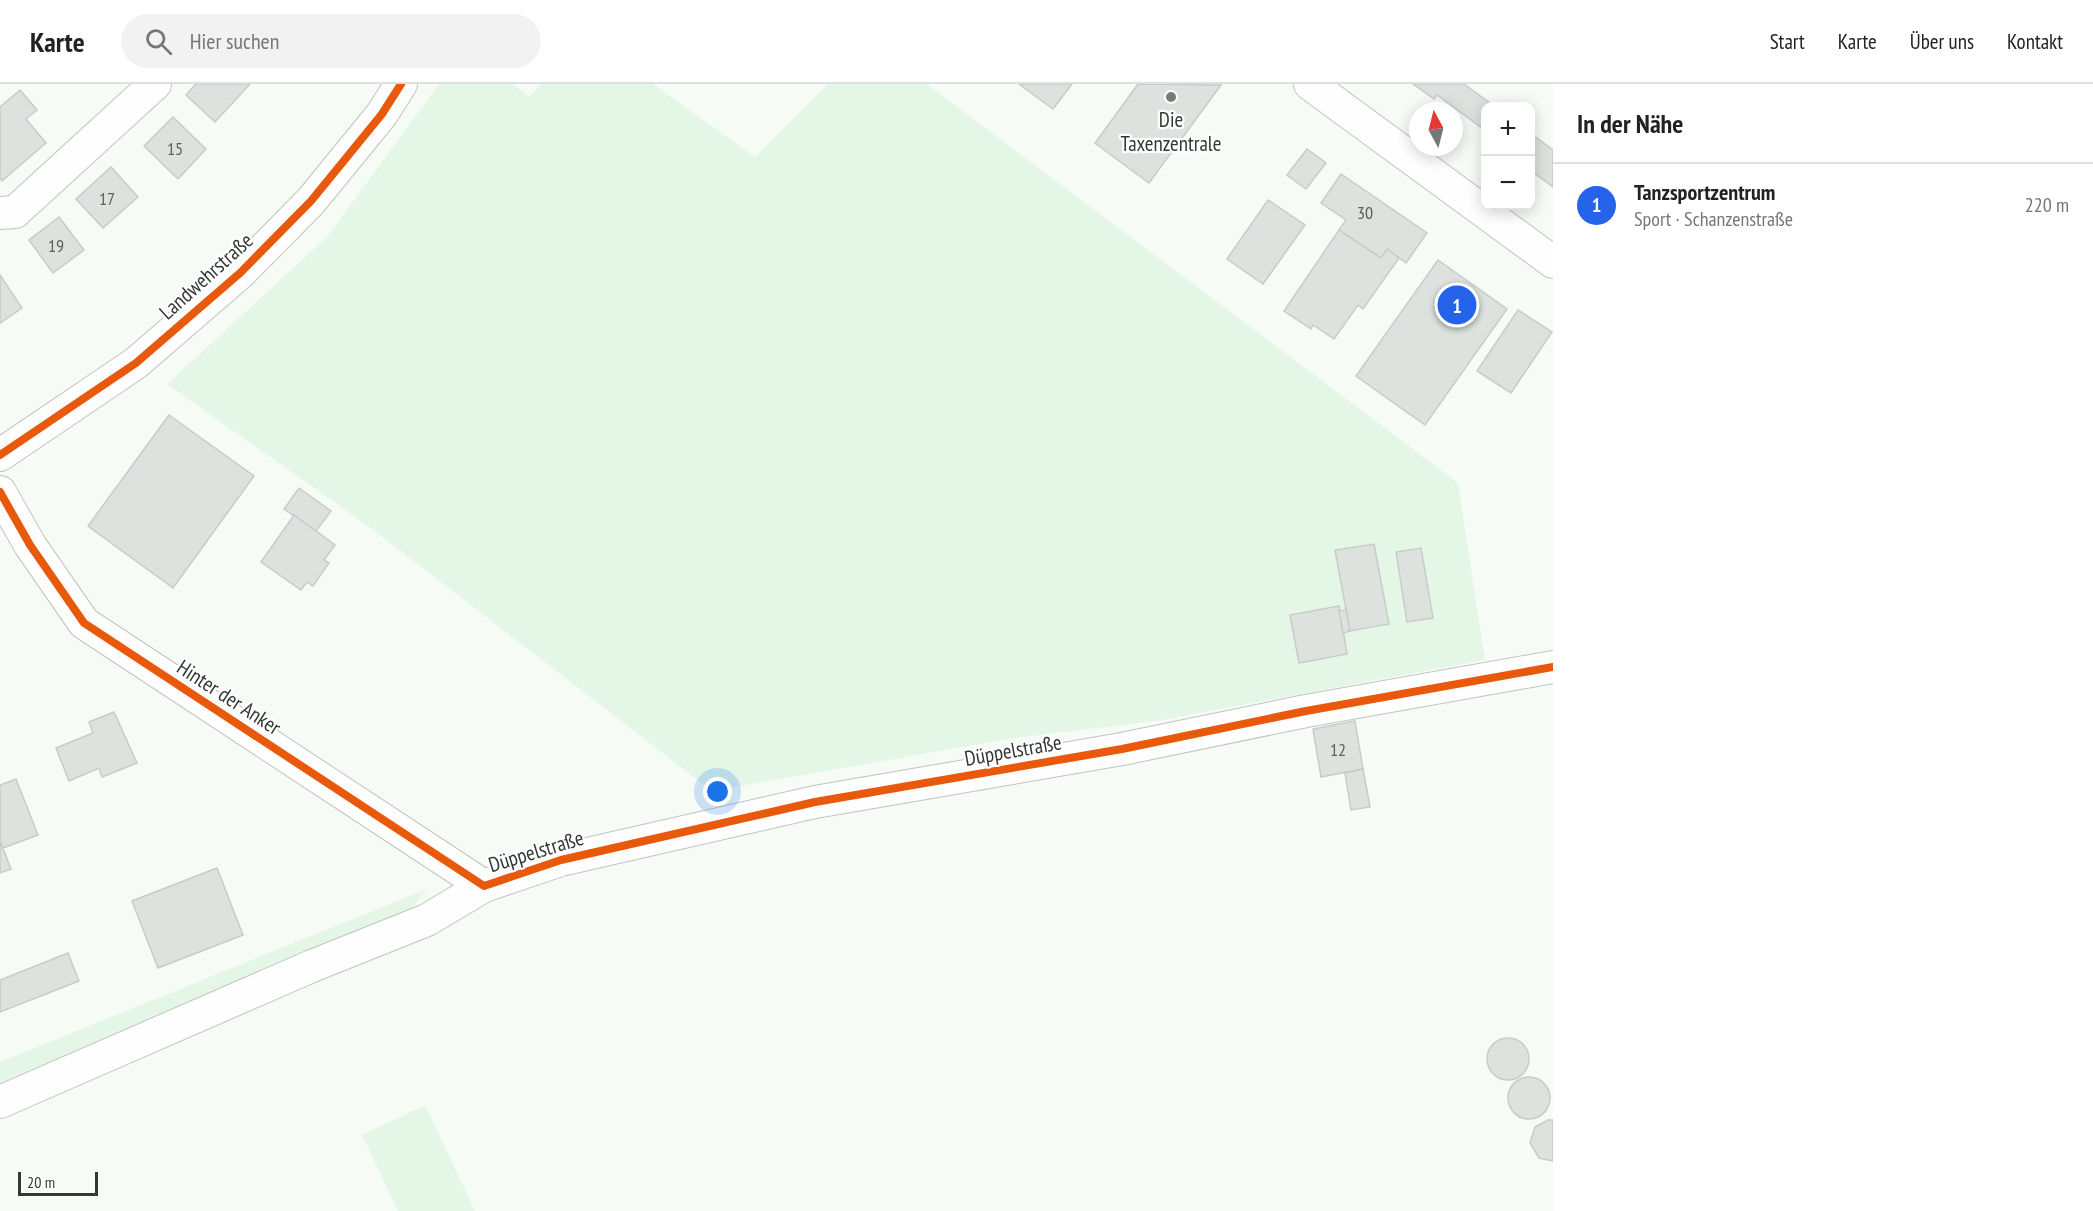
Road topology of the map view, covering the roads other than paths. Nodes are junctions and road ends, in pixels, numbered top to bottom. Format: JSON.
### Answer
{"nodes":[{"id":1,"x":155,"y":84,"type":"edge"},
{"id":2,"x":401,"y":84,"type":"edge"},
{"id":3,"x":1310,"y":84,"type":"edge"},
{"id":4,"x":0,"y":213,"type":"edge"},
{"id":5,"x":1553,"y":262,"type":"edge"},
{"id":6,"x":0,"y":456,"type":"edge"},
{"id":7,"x":0,"y":492,"type":"edge"},
{"id":8,"x":1553,"y":667,"type":"edge"},
{"id":9,"x":484,"y":886,"type":"junction"},
{"id":10,"x":0,"y":1102,"type":"edge"}],
"edges":[{"from":1,"to":4,"type":"street"},
{"from":2,"to":6,"type":"street","name":"Landwehrstraße"},
{"from":3,"to":5,"type":"street"},
{"from":7,"to":9,"type":"street","name":"Hinter der Anker"},
{"from":8,"to":9,"type":"street","name":"Düppelstraße"},
{"from":9,"to":10,"type":"street"}]}
